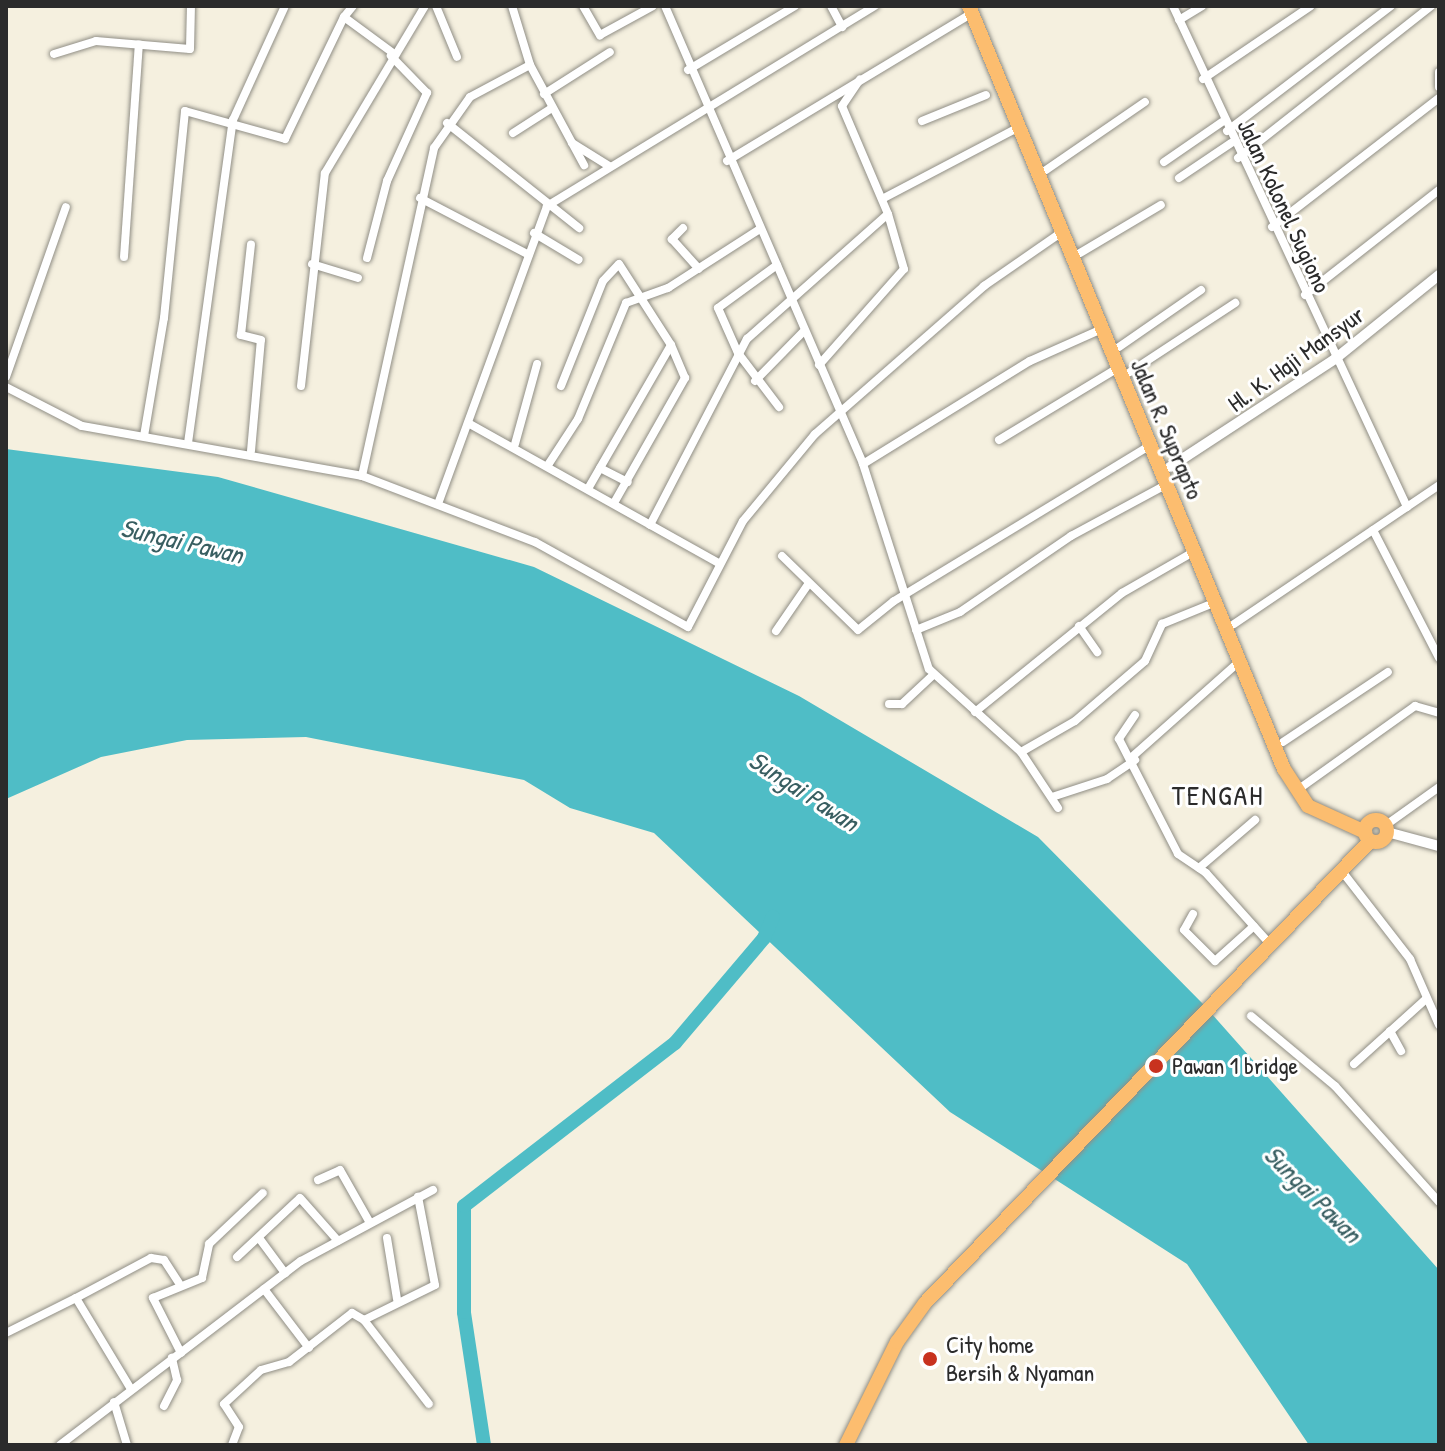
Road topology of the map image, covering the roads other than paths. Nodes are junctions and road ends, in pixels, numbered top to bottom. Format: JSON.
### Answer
{"nodes":[{"id":1,"x":192,"y":6,"type":"edge"},
{"id":2,"x":285,"y":6,"type":"edge"},
{"id":3,"x":353,"y":6,"type":"edge"},
{"id":4,"x":425,"y":6,"type":"edge"},
{"id":5,"x":436,"y":6,"type":"edge"},
{"id":6,"x":512,"y":6,"type":"edge"},
{"id":7,"x":583,"y":6,"type":"edge"},
{"id":8,"x":653,"y":6,"type":"edge"},
{"id":9,"x":665,"y":6,"type":"edge"},
{"id":10,"x":795,"y":6,"type":"edge"},
{"id":11,"x":831,"y":6,"type":"edge"},
{"id":12,"x":875,"y":6,"type":"edge"},
{"id":13,"x":1173,"y":6,"type":"edge"},
{"id":14,"x":1202,"y":6,"type":"edge"},
{"id":15,"x":1311,"y":6,"type":"edge"},
{"id":16,"x":1391,"y":6,"type":"edge"},
{"id":17,"x":1431,"y":6,"type":"edge"},
{"id":18,"x":973,"y":8,"type":"edge"},
{"id":19,"x":344,"y":17,"type":"junction"},
{"id":20,"x":1179,"y":20,"type":"junction"},
{"id":21,"x":842,"y":27,"type":"junction"},
{"id":22,"x":139,"y":45,"type":"junction"},
{"id":23,"x":610,"y":52,"type":"dead end"},
{"id":24,"x":54,"y":54,"type":"dead end"},
{"id":25,"x":392,"y":55,"type":"junction"},
{"id":26,"x":457,"y":57,"type":"dead end"},
{"id":27,"x":530,"y":65,"type":"junction"},
{"id":28,"x":688,"y":70,"type":"junction"},
{"id":29,"x":1439,"y":72,"type":"edge"},
{"id":30,"x":860,"y":79,"type":"junction"},
{"id":31,"x":1203,"y":79,"type":"junction"},
{"id":32,"x":1439,"y":87,"type":"edge"},
{"id":33,"x":994,"y":91,"type":"junction"},
{"id":34,"x":544,"y":94,"type":"junction"},
{"id":35,"x":1439,"y":98,"type":"edge"},
{"id":36,"x":1145,"y":102,"type":"dead end"},
{"id":37,"x":1016,"y":107,"type":"junction"},
{"id":38,"x":552,"y":108,"type":"junction"},
{"id":39,"x":705,"y":108,"type":"junction"},
{"id":40,"x":233,"y":120,"type":"junction"},
{"id":41,"x":922,"y":121,"type":"dead end"},
{"id":42,"x":1222,"y":122,"type":"junction"},
{"id":43,"x":447,"y":123,"type":"junction"},
{"id":44,"x":1019,"y":127,"type":"junction"},
{"id":45,"x":1227,"y":131,"type":"junction"},
{"id":46,"x":513,"y":133,"type":"dead end"},
{"id":47,"x":572,"y":143,"type":"junction"},
{"id":48,"x":1231,"y":143,"type":"junction"},
{"id":49,"x":1238,"y":158,"type":"junction"},
{"id":50,"x":727,"y":161,"type":"junction"},
{"id":51,"x":1164,"y":162,"type":"dead end"},
{"id":52,"x":609,"y":166,"type":"junction"},
{"id":53,"x":1046,"y":170,"type":"junction"},
{"id":54,"x":587,"y":171,"type":"junction"},
{"id":55,"x":1179,"y":178,"type":"dead end"},
{"id":56,"x":1439,"y":190,"type":"edge"},
{"id":57,"x":420,"y":198,"type":"junction"},
{"id":58,"x":882,"y":199,"type":"junction"},
{"id":59,"x":1161,"y":205,"type":"dead end"},
{"id":60,"x":547,"y":206,"type":"junction"},
{"id":61,"x":66,"y":207,"type":"dead end"},
{"id":62,"x":888,"y":214,"type":"junction"},
{"id":63,"x":1272,"y":227,"type":"junction"},
{"id":64,"x":579,"y":228,"type":"dead end"},
{"id":65,"x":683,"y":228,"type":"dead end"},
{"id":66,"x":760,"y":229,"type":"junction"},
{"id":67,"x":1062,"y":232,"type":"junction"},
{"id":68,"x":534,"y":233,"type":"junction"},
{"id":69,"x":251,"y":245,"type":"dead end"},
{"id":70,"x":1080,"y":253,"type":"junction"},
{"id":71,"x":527,"y":254,"type":"junction"},
{"id":72,"x":124,"y":257,"type":"dead end"},
{"id":73,"x":367,"y":258,"type":"dead end"},
{"id":74,"x":579,"y":260,"type":"dead end"},
{"id":75,"x":312,"y":264,"type":"junction"},
{"id":76,"x":777,"y":265,"type":"junction"},
{"id":77,"x":699,"y":269,"type":"junction"},
{"id":78,"x":1439,"y":275,"type":"edge"},
{"id":79,"x":358,"y":278,"type":"dead end"},
{"id":80,"x":1201,"y":290,"type":"dead end"},
{"id":81,"x":639,"y":294,"type":"junction"},
{"id":82,"x":1305,"y":295,"type":"junction"},
{"id":83,"x":790,"y":296,"type":"junction"},
{"id":84,"x":1235,"y":303,"type":"dead end"},
{"id":85,"x":1102,"y":329,"type":"junction"},
{"id":86,"x":804,"y":331,"type":"junction"},
{"id":87,"x":671,"y":345,"type":"junction"},
{"id":88,"x":1119,"y":347,"type":"junction"},
{"id":89,"x":738,"y":353,"type":"junction"},
{"id":90,"x":1335,"y":359,"type":"junction"},
{"id":91,"x":537,"y":364,"type":"dead end"},
{"id":92,"x":819,"y":365,"type":"junction"},
{"id":93,"x":6,"y":377,"type":"edge"},
{"id":94,"x":1127,"y":377,"type":"junction"},
{"id":95,"x":755,"y":381,"type":"junction"},
{"id":96,"x":301,"y":386,"type":"dead end"},
{"id":97,"x":561,"y":386,"type":"dead end"},
{"id":98,"x":6,"y":387,"type":"edge"},
{"id":99,"x":779,"y":407,"type":"dead end"},
{"id":100,"x":840,"y":412,"type":"junction"},
{"id":101,"x":468,"y":423,"type":"junction"},
{"id":102,"x":144,"y":436,"type":"junction"},
{"id":103,"x":999,"y":440,"type":"dead end"},
{"id":104,"x":188,"y":443,"type":"junction"},
{"id":105,"x":515,"y":444,"type":"junction"},
{"id":106,"x":1151,"y":445,"type":"junction"},
{"id":107,"x":251,"y":451,"type":"junction"},
{"id":108,"x":863,"y":464,"type":"junction"},
{"id":109,"x":548,"y":465,"type":"junction"},
{"id":110,"x":1170,"y":467,"type":"junction"},
{"id":111,"x":600,"y":468,"type":"junction"},
{"id":112,"x":362,"y":476,"type":"junction"},
{"id":113,"x":628,"y":482,"type":"junction"},
{"id":114,"x":1167,"y":484,"type":"junction"},
{"id":115,"x":1439,"y":485,"type":"edge"},
{"id":116,"x":588,"y":489,"type":"junction"},
{"id":117,"x":614,"y":503,"type":"junction"},
{"id":118,"x":438,"y":504,"type":"junction"},
{"id":119,"x":1407,"y":507,"type":"junction"},
{"id":120,"x":650,"y":525,"type":"junction"},
{"id":121,"x":1373,"y":530,"type":"junction"},
{"id":122,"x":782,"y":556,"type":"dead end"},
{"id":123,"x":1201,"y":559,"type":"junction"},
{"id":124,"x":718,"y":563,"type":"junction"},
{"id":125,"x":809,"y":583,"type":"junction"},
{"id":126,"x":905,"y":594,"type":"junction"},
{"id":127,"x":1216,"y":602,"type":"junction"},
{"id":128,"x":1234,"y":624,"type":"junction"},
{"id":129,"x":1079,"y":626,"type":"junction"},
{"id":130,"x":916,"y":630,"type":"junction"},
{"id":131,"x":776,"y":631,"type":"dead end"},
{"id":132,"x":1097,"y":652,"type":"dead end"},
{"id":133,"x":1439,"y":658,"type":"edge"},
{"id":134,"x":1240,"y":661,"type":"junction"},
{"id":135,"x":1388,"y":672,"type":"dead end"},
{"id":136,"x":933,"y":675,"type":"junction"},
{"id":137,"x":889,"y":704,"type":"dead end"},
{"id":138,"x":975,"y":712,"type":"junction"},
{"id":139,"x":1439,"y":713,"type":"edge"},
{"id":140,"x":1135,"y":715,"type":"dead end"},
{"id":141,"x":1283,"y":742,"type":"junction"},
{"id":142,"x":1021,"y":752,"type":"junction"},
{"id":143,"x":1134,"y":758,"type":"junction"},
{"id":144,"x":1303,"y":786,"type":"junction"},
{"id":145,"x":1439,"y":787,"type":"edge"},
{"id":146,"x":1052,"y":797,"type":"junction"},
{"id":147,"x":1058,"y":808,"type":"dead end"},
{"id":148,"x":1255,"y":820,"type":"dead end"},
{"id":149,"x":1386,"y":829,"type":"junction"},
{"id":150,"x":1369,"y":832,"type":"junction"},
{"id":151,"x":1439,"y":846,"type":"edge"},
{"id":152,"x":1199,"y":868,"type":"junction"},
{"id":153,"x":1341,"y":870,"type":"junction"},
{"id":154,"x":1193,"y":914,"type":"dead end"},
{"id":155,"x":1254,"y":926,"type":"junction"},
{"id":156,"x":1269,"y":943,"type":"junction"},
{"id":157,"x":1426,"y":999,"type":"junction"},
{"id":158,"x":1251,"y":1016,"type":"dead end"},
{"id":159,"x":1439,"y":1025,"type":"edge"},
{"id":160,"x":1390,"y":1031,"type":"junction"},
{"id":161,"x":1401,"y":1051,"type":"dead end"},
{"id":162,"x":1354,"y":1064,"type":"dead end"},
{"id":163,"x":318,"y":1180,"type":"dead end"},
{"id":164,"x":433,"y":1190,"type":"dead end"},
{"id":165,"x":263,"y":1193,"type":"dead end"},
{"id":166,"x":418,"y":1197,"type":"junction"},
{"id":167,"x":1439,"y":1202,"type":"edge"},
{"id":168,"x":370,"y":1223,"type":"junction"},
{"id":169,"x":259,"y":1238,"type":"junction"},
{"id":170,"x":387,"y":1238,"type":"dead end"},
{"id":171,"x":338,"y":1241,"type":"junction"},
{"id":172,"x":237,"y":1257,"type":"dead end"},
{"id":173,"x":285,"y":1273,"type":"junction"},
{"id":174,"x":179,"y":1283,"type":"junction"},
{"id":175,"x":264,"y":1289,"type":"junction"},
{"id":176,"x":76,"y":1298,"type":"junction"},
{"id":177,"x":397,"y":1299,"type":"junction"},
{"id":178,"x":364,"y":1320,"type":"junction"},
{"id":179,"x":6,"y":1333,"type":"edge"},
{"id":180,"x":309,"y":1348,"type":"junction"},
{"id":181,"x":181,"y":1353,"type":"junction"},
{"id":182,"x":172,"y":1358,"type":"junction"},
{"id":183,"x":131,"y":1389,"type":"junction"},
{"id":184,"x":114,"y":1402,"type":"junction"},
{"id":185,"x":429,"y":1404,"type":"dead end"},
{"id":186,"x":164,"y":1406,"type":"dead end"},
{"id":187,"x":60,"y":1445,"type":"edge"},
{"id":188,"x":127,"y":1445,"type":"edge"},
{"id":189,"x":232,"y":1445,"type":"edge"},
{"id":190,"x":846,"y":1445,"type":"edge"}],
"edges":[{"from":1,"to":22,"type":"street"},
{"from":2,"to":40,"type":"street"},
{"from":3,"to":19,"type":"street"},
{"from":4,"to":25,"type":"street"},
{"from":5,"to":26,"type":"street"},
{"from":6,"to":27,"type":"street"},
{"from":7,"to":8,"type":"street"},
{"from":9,"to":28,"type":"street"},
{"from":10,"to":28,"type":"street"},
{"from":11,"to":21,"type":"street"},
{"from":12,"to":21,"type":"street"},
{"from":13,"to":20,"type":"street","name":"Jalan Kolonel Sugiono"},
{"from":14,"to":20,"type":"street"},
{"from":15,"to":31,"type":"street"},
{"from":16,"to":45,"type":"street"},
{"from":17,"to":49,"type":"street"},
{"from":18,"to":30,"type":"street"},
{"from":18,"to":33,"type":"main road","name":"Jalan R. Suprapto"},
{"from":18,"to":37,"type":"main road","name":"Jalan R. Suprapto"},
{"from":19,"to":25,"type":"street"},
{"from":19,"to":40,"type":"street"},
{"from":20,"to":31,"type":"street","name":"Jalan Kolonel Sugiono"},
{"from":21,"to":39,"type":"street"},
{"from":22,"to":24,"type":"street"},
{"from":22,"to":72,"type":"street"},
{"from":23,"to":34,"type":"street"},
{"from":25,"to":73,"type":"street"},
{"from":25,"to":75,"type":"street"},
{"from":27,"to":34,"type":"street"},
{"from":27,"to":43,"type":"street"},
{"from":28,"to":39,"type":"street"},
{"from":29,"to":32,"type":"street"},
{"from":30,"to":50,"type":"street"},
{"from":30,"to":58,"type":"street"},
{"from":31,"to":42,"type":"street","name":"Jalan Kolonel Sugiono"},
{"from":33,"to":37,"type":"main road","name":"Jalan R. Suprapto"},
{"from":33,"to":41,"type":"street"},
{"from":34,"to":38,"type":"street"},
{"from":35,"to":63,"type":"street"},
{"from":36,"to":53,"type":"street"},
{"from":37,"to":44,"type":"main road","name":"Jalan R. Suprapto"},
{"from":37,"to":53,"type":"main road","name":"Jalan R. Suprapto"},
{"from":38,"to":46,"type":"street"},
{"from":38,"to":47,"type":"street"},
{"from":39,"to":50,"type":"street"},
{"from":39,"to":52,"type":"street"},
{"from":40,"to":102,"type":"street"},
{"from":40,"to":104,"type":"street"},
{"from":42,"to":45,"type":"street","name":"Jalan Kolonel Sugiono"},
{"from":42,"to":51,"type":"street"},
{"from":43,"to":57,"type":"street"},
{"from":43,"to":60,"type":"street"},
{"from":44,"to":58,"type":"street"},
{"from":44,"to":67,"type":"main road","name":"Jalan R. Suprapto"},
{"from":45,"to":48,"type":"street","name":"Jalan Kolonel Sugiono"},
{"from":47,"to":52,"type":"street"},
{"from":47,"to":54,"type":"street"},
{"from":48,"to":49,"type":"street","name":"Jalan Kolonel Sugiono"},
{"from":48,"to":55,"type":"street"},
{"from":49,"to":63,"type":"street","name":"Jalan Kolonel Sugiono"},
{"from":50,"to":66,"type":"street"},
{"from":52,"to":54,"type":"street"},
{"from":53,"to":70,"type":"main road","name":"Jalan R. Suprapto"},
{"from":54,"to":60,"type":"street"},
{"from":56,"to":82,"type":"street"},
{"from":57,"to":71,"type":"street"},
{"from":57,"to":112,"type":"street"},
{"from":58,"to":62,"type":"street"},
{"from":59,"to":70,"type":"street"},
{"from":60,"to":64,"type":"street"},
{"from":60,"to":68,"type":"street"},
{"from":61,"to":93,"type":"street"},
{"from":62,"to":83,"type":"street"},
{"from":62,"to":92,"type":"street"},
{"from":63,"to":82,"type":"street","name":"Jalan Kolonel Sugiono"},
{"from":65,"to":77,"type":"street"},
{"from":66,"to":76,"type":"street"},
{"from":66,"to":77,"type":"street"},
{"from":67,"to":85,"type":"main road","name":"Jalan R. Suprapto"},
{"from":67,"to":100,"type":"street"},
{"from":68,"to":71,"type":"street"},
{"from":68,"to":74,"type":"street"},
{"from":69,"to":107,"type":"street"},
{"from":70,"to":88,"type":"main road","name":"Jalan R. Suprapto"},
{"from":71,"to":101,"type":"street"},
{"from":75,"to":79,"type":"street"},
{"from":75,"to":96,"type":"street"},
{"from":76,"to":83,"type":"street"},
{"from":76,"to":89,"type":"street"},
{"from":77,"to":81,"type":"street"},
{"from":78,"to":90,"type":"street","name":"Hl. K. Haji Mansyur"},
{"from":80,"to":88,"type":"street"},
{"from":81,"to":87,"type":"street"},
{"from":81,"to":97,"type":"street"},
{"from":81,"to":109,"type":"street"},
{"from":82,"to":90,"type":"street","name":"Jalan Kolonel Sugiono"},
{"from":83,"to":86,"type":"street"},
{"from":83,"to":89,"type":"street"},
{"from":84,"to":94,"type":"street"},
{"from":85,"to":94,"type":"main road","name":"Jalan R. Suprapto"},
{"from":85,"to":108,"type":"street"},
{"from":86,"to":92,"type":"street"},
{"from":86,"to":95,"type":"street"},
{"from":87,"to":111,"type":"street"},
{"from":87,"to":113,"type":"street"},
{"from":88,"to":94,"type":"main road","name":"Jalan R. Suprapto"},
{"from":89,"to":95,"type":"street"},
{"from":89,"to":120,"type":"street"},
{"from":90,"to":110,"type":"street","name":"Hl. K. Haji Mansyur"},
{"from":90,"to":119,"type":"street","name":"Jalan Kolonel Sugiono"},
{"from":91,"to":105,"type":"street"},
{"from":92,"to":100,"type":"street"},
{"from":94,"to":103,"type":"street"},
{"from":94,"to":106,"type":"main road","name":"Jalan R. Suprapto"},
{"from":94,"to":110,"type":"main road","name":"Jalan R. Suprapto"},
{"from":95,"to":99,"type":"street"},
{"from":98,"to":102,"type":"street"},
{"from":100,"to":108,"type":"street"},
{"from":100,"to":124,"type":"street"},
{"from":101,"to":105,"type":"street"},
{"from":101,"to":118,"type":"street"},
{"from":102,"to":104,"type":"street"},
{"from":104,"to":107,"type":"street"},
{"from":105,"to":109,"type":"street"},
{"from":106,"to":114,"type":"main road","name":"Jalan R. Suprapto"},
{"from":106,"to":126,"type":"street"},
{"from":107,"to":112,"type":"street"},
{"from":108,"to":126,"type":"street"},
{"from":109,"to":116,"type":"street"},
{"from":110,"to":123,"type":"main road","name":"Jalan R. Suprapto"},
{"from":111,"to":113,"type":"street"},
{"from":111,"to":116,"type":"street"},
{"from":112,"to":118,"type":"street"},
{"from":113,"to":117,"type":"street"},
{"from":114,"to":123,"type":"main road","name":"Jalan R. Suprapto"},
{"from":114,"to":130,"type":"street"},
{"from":115,"to":119,"type":"street"},
{"from":116,"to":117,"type":"street"},
{"from":117,"to":120,"type":"street"},
{"from":118,"to":124,"type":"street"},
{"from":119,"to":121,"type":"street"},
{"from":120,"to":124,"type":"street"},
{"from":121,"to":128,"type":"street"},
{"from":121,"to":133,"type":"street"},
{"from":122,"to":125,"type":"street"},
{"from":123,"to":127,"type":"main road","name":"Jalan R. Suprapto"},
{"from":123,"to":128,"type":"main road","name":"Jalan R. Suprapto"},
{"from":123,"to":129,"type":"street"},
{"from":125,"to":126,"type":"street"},
{"from":125,"to":131,"type":"street"},
{"from":126,"to":130,"type":"street"},
{"from":127,"to":134,"type":"main road","name":"Jalan R. Suprapto"},
{"from":127,"to":142,"type":"street"},
{"from":128,"to":141,"type":"main road","name":"Jalan R. Suprapto"},
{"from":129,"to":132,"type":"street"},
{"from":129,"to":138,"type":"street"},
{"from":130,"to":136,"type":"street"},
{"from":134,"to":143,"type":"street"},
{"from":134,"to":150,"type":"main road","name":"Jalan R. Suprapto"},
{"from":135,"to":141,"type":"street"},
{"from":136,"to":137,"type":"street"},
{"from":136,"to":138,"type":"street"},
{"from":138,"to":142,"type":"street"},
{"from":139,"to":144,"type":"street"},
{"from":140,"to":143,"type":"street"},
{"from":141,"to":144,"type":"main road","name":"Jalan R. Suprapto"},
{"from":142,"to":146,"type":"street"},
{"from":143,"to":146,"type":"street"},
{"from":143,"to":152,"type":"street"},
{"from":144,"to":150,"type":"main road","name":"Jalan R. Suprapto"},
{"from":145,"to":149,"type":"street"},
{"from":146,"to":147,"type":"street"},
{"from":148,"to":152,"type":"street"},
{"from":149,"to":150,"type":"main road"},
{"from":149,"to":151,"type":"street"},
{"from":150,"to":153,"type":"main road"},
{"from":152,"to":155,"type":"street"},
{"from":153,"to":156,"type":"main road"},
{"from":153,"to":157,"type":"street"},
{"from":154,"to":155,"type":"street"},
{"from":155,"to":156,"type":"street"},
{"from":156,"to":190,"type":"main road"},
{"from":157,"to":159,"type":"street"},
{"from":157,"to":160,"type":"street"},
{"from":158,"to":167,"type":"street"},
{"from":160,"to":161,"type":"street"},
{"from":160,"to":162,"type":"street"},
{"from":163,"to":168,"type":"street"},
{"from":164,"to":166,"type":"street"},
{"from":165,"to":174,"type":"street"},
{"from":166,"to":168,"type":"street"},
{"from":166,"to":177,"type":"street"},
{"from":168,"to":171,"type":"street"},
{"from":169,"to":171,"type":"street"},
{"from":169,"to":172,"type":"street"},
{"from":169,"to":173,"type":"street"},
{"from":170,"to":177,"type":"street"},
{"from":171,"to":173,"type":"street"},
{"from":173,"to":175,"type":"street"},
{"from":174,"to":176,"type":"street"},
{"from":174,"to":181,"type":"street"},
{"from":175,"to":180,"type":"street"},
{"from":175,"to":181,"type":"street"},
{"from":176,"to":179,"type":"street"},
{"from":176,"to":183,"type":"street"},
{"from":177,"to":178,"type":"street"},
{"from":178,"to":180,"type":"street"},
{"from":178,"to":185,"type":"street"},
{"from":180,"to":189,"type":"street"},
{"from":181,"to":182,"type":"street"},
{"from":182,"to":183,"type":"street"},
{"from":182,"to":186,"type":"street"},
{"from":183,"to":184,"type":"street"},
{"from":184,"to":187,"type":"street"},
{"from":184,"to":188,"type":"street"}]}
